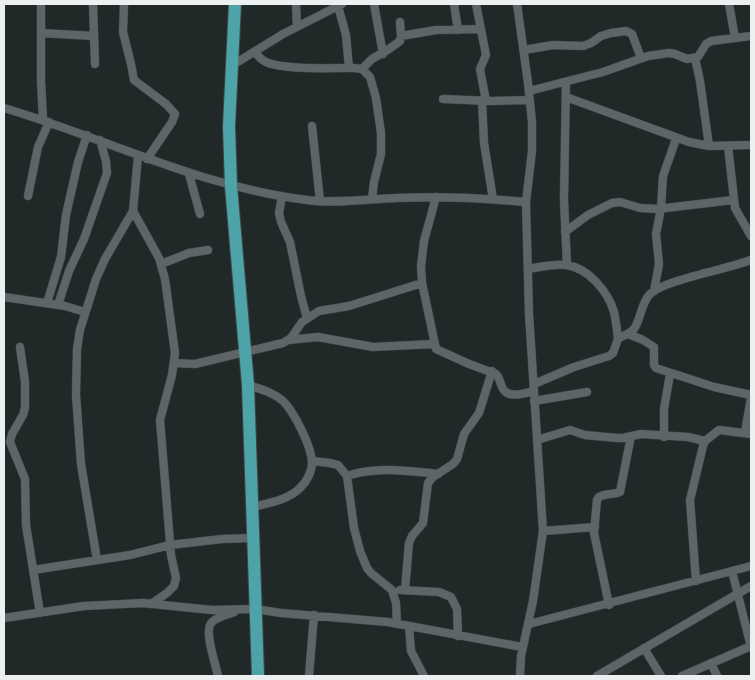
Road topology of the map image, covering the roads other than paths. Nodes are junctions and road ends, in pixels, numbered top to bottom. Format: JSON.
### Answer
{"nodes":[{"id":1,"x":41,"y":4,"type":"edge"},
{"id":2,"x":93,"y":4,"type":"edge"},
{"id":3,"x":124,"y":4,"type":"edge"},
{"id":4,"x":235,"y":4,"type":"edge"},
{"id":5,"x":296,"y":4,"type":"edge"},
{"id":6,"x":374,"y":4,"type":"edge"},
{"id":7,"x":454,"y":4,"type":"edge"},
{"id":8,"x":476,"y":4,"type":"edge"},
{"id":9,"x":517,"y":4,"type":"edge"},
{"id":10,"x":730,"y":4,"type":"edge"},
{"id":11,"x":340,"y":5,"type":"edge"},
{"id":12,"x":400,"y":22,"type":"dead end"},
{"id":13,"x":296,"y":27,"type":"junction"},
{"id":14,"x":482,"y":29,"type":"junction"},
{"id":15,"x":458,"y":30,"type":"junction"},
{"id":16,"x":41,"y":33,"type":"junction"},
{"id":17,"x":94,"y":36,"type":"junction"},
{"id":18,"x":401,"y":36,"type":"junction"},
{"id":19,"x":751,"y":36,"type":"edge"},
{"id":20,"x":735,"y":38,"type":"junction"},
{"id":21,"x":524,"y":50,"type":"junction"},
{"id":22,"x":254,"y":52,"type":"junction"},
{"id":23,"x":383,"y":54,"type":"junction"},
{"id":24,"x":641,"y":58,"type":"junction"},
{"id":25,"x":694,"y":58,"type":"junction"},
{"id":26,"x":94,"y":64,"type":"dead end"},
{"id":27,"x":231,"y":66,"type":"junction"},
{"id":28,"x":348,"y":68,"type":"junction"},
{"id":29,"x":362,"y":69,"type":"junction"},
{"id":30,"x":566,"y":82,"type":"junction"},
{"id":31,"x":529,"y":91,"type":"junction"},
{"id":32,"x":566,"y":98,"type":"junction"},
{"id":33,"x":443,"y":99,"type":"dead end"},
{"id":34,"x":530,"y":100,"type":"junction"},
{"id":35,"x":484,"y":101,"type":"junction"},
{"id":36,"x":4,"y":108,"type":"edge"},
{"id":37,"x":46,"y":120,"type":"junction"},
{"id":38,"x":312,"y":126,"type":"dead end"},
{"id":39,"x":87,"y":135,"type":"junction"},
{"id":40,"x":676,"y":139,"type":"junction"},
{"id":41,"x":100,"y":140,"type":"junction"},
{"id":42,"x":751,"y":145,"type":"edge"},
{"id":43,"x":709,"y":146,"type":"junction"},
{"id":44,"x":728,"y":146,"type":"junction"},
{"id":45,"x":138,"y":156,"type":"junction"},
{"id":46,"x":147,"y":159,"type":"junction"},
{"id":47,"x":189,"y":174,"type":"junction"},
{"id":48,"x":231,"y":186,"type":"junction"},
{"id":49,"x":28,"y":196,"type":"dead end"},
{"id":50,"x":282,"y":196,"type":"junction"},
{"id":51,"x":436,"y":197,"type":"junction"},
{"id":52,"x":372,"y":198,"type":"junction"},
{"id":53,"x":493,"y":199,"type":"junction"},
{"id":54,"x":733,"y":200,"type":"junction"},
{"id":55,"x":320,"y":201,"type":"junction"},
{"id":56,"x":526,"y":202,"type":"junction"},
{"id":57,"x":661,"y":208,"type":"junction"},
{"id":58,"x":133,"y":211,"type":"junction"},
{"id":59,"x":200,"y":214,"type":"dead end"},
{"id":60,"x":566,"y":232,"type":"junction"},
{"id":61,"x":751,"y":236,"type":"edge"},
{"id":62,"x":208,"y":250,"type":"dead end"},
{"id":63,"x":751,"y":260,"type":"edge"},
{"id":64,"x":161,"y":264,"type":"junction"},
{"id":65,"x":567,"y":265,"type":"junction"},
{"id":66,"x":528,"y":269,"type":"junction"},
{"id":67,"x":422,"y":283,"type":"junction"},
{"id":68,"x":654,"y":291,"type":"junction"},
{"id":69,"x":4,"y":297,"type":"edge"},
{"id":70,"x":47,"y":303,"type":"junction"},
{"id":71,"x":58,"y":305,"type":"junction"},
{"id":72,"x":85,"y":312,"type":"junction"},
{"id":73,"x":307,"y":318,"type":"junction"},
{"id":74,"x":628,"y":334,"type":"junction"},
{"id":75,"x":618,"y":339,"type":"junction"},
{"id":76,"x":287,"y":340,"type":"junction"},
{"id":77,"x":434,"y":344,"type":"junction"},
{"id":78,"x":20,"y":347,"type":"dead end"},
{"id":79,"x":246,"y":351,"type":"junction"},
{"id":80,"x":174,"y":363,"type":"junction"},
{"id":81,"x":492,"y":371,"type":"junction"},
{"id":82,"x":670,"y":374,"type":"junction"},
{"id":83,"x":248,"y":385,"type":"junction"},
{"id":84,"x":534,"y":388,"type":"junction"},
{"id":85,"x":587,"y":392,"type":"dead end"},
{"id":86,"x":751,"y":397,"type":"edge"},
{"id":87,"x":534,"y":401,"type":"junction"},
{"id":88,"x":748,"y":433,"type":"edge"},
{"id":89,"x":631,"y":436,"type":"junction"},
{"id":90,"x":664,"y":437,"type":"junction"},
{"id":91,"x":537,"y":440,"type":"junction"},
{"id":92,"x":705,"y":441,"type":"junction"},
{"id":93,"x":312,"y":461,"type":"junction"},
{"id":94,"x":438,"y":474,"type":"junction"},
{"id":95,"x":347,"y":476,"type":"junction"},
{"id":96,"x":252,"y":507,"type":"junction"},
{"id":97,"x":595,"y":527,"type":"junction"},
{"id":98,"x":542,"y":531,"type":"junction"},
{"id":99,"x":253,"y":538,"type":"junction"},
{"id":100,"x":170,"y":545,"type":"junction"},
{"id":101,"x":97,"y":560,"type":"junction"},
{"id":102,"x":751,"y":566,"type":"edge"},
{"id":103,"x":33,"y":570,"type":"junction"},
{"id":104,"x":732,"y":571,"type":"junction"},
{"id":105,"x":696,"y":581,"type":"junction"},
{"id":106,"x":751,"y":586,"type":"edge"},
{"id":107,"x":392,"y":590,"type":"junction"},
{"id":108,"x":404,"y":590,"type":"junction"},
{"id":109,"x":737,"y":594,"type":"junction"},
{"id":110,"x":151,"y":604,"type":"junction"},
{"id":111,"x":609,"y":604,"type":"junction"},
{"id":112,"x":255,"y":609,"type":"junction"},
{"id":113,"x":240,"y":610,"type":"junction"},
{"id":114,"x":40,"y":613,"type":"junction"},
{"id":115,"x":314,"y":615,"type":"junction"},
{"id":116,"x":4,"y":618,"type":"edge"},
{"id":117,"x":397,"y":624,"type":"junction"},
{"id":118,"x":529,"y":624,"type":"junction"},
{"id":119,"x":409,"y":626,"type":"junction"},
{"id":120,"x":458,"y":636,"type":"junction"},
{"id":121,"x":751,"y":646,"type":"edge"},
{"id":122,"x":522,"y":647,"type":"junction"},
{"id":123,"x":644,"y":648,"type":"junction"},
{"id":124,"x":711,"y":663,"type":"junction"},
{"id":125,"x":218,"y":676,"type":"edge"},
{"id":126,"x":258,"y":676,"type":"edge"},
{"id":127,"x":309,"y":676,"type":"edge"},
{"id":128,"x":424,"y":676,"type":"edge"},
{"id":129,"x":520,"y":676,"type":"edge"},
{"id":130,"x":597,"y":676,"type":"edge"},
{"id":131,"x":661,"y":676,"type":"edge"},
{"id":132,"x":682,"y":676,"type":"edge"},
{"id":133,"x":717,"y":676,"type":"edge"}],
"edges":[{"from":1,"to":16,"type":"street"},
{"from":2,"to":17,"type":"street"},
{"from":3,"to":46,"type":"street"},
{"from":4,"to":27,"type":"main road"},
{"from":5,"to":13,"type":"street"},
{"from":6,"to":23,"type":"street"},
{"from":7,"to":15,"type":"street"},
{"from":8,"to":14,"type":"street"},
{"from":9,"to":21,"type":"street"},
{"from":10,"to":20,"type":"street"},
{"from":11,"to":13,"type":"street"},
{"from":11,"to":28,"type":"street"},
{"from":12,"to":18,"type":"street"},
{"from":13,"to":22,"type":"street"},
{"from":14,"to":15,"type":"street"},
{"from":14,"to":35,"type":"street"},
{"from":15,"to":18,"type":"street"},
{"from":16,"to":17,"type":"street"},
{"from":16,"to":37,"type":"street"},
{"from":17,"to":26,"type":"street"},
{"from":18,"to":23,"type":"street"},
{"from":19,"to":20,"type":"street"},
{"from":20,"to":25,"type":"street"},
{"from":21,"to":24,"type":"street"},
{"from":21,"to":31,"type":"street"},
{"from":22,"to":27,"type":"street"},
{"from":22,"to":28,"type":"street"},
{"from":23,"to":29,"type":"street"},
{"from":24,"to":25,"type":"street"},
{"from":24,"to":30,"type":"street"},
{"from":25,"to":43,"type":"street"},
{"from":27,"to":48,"type":"main road"},
{"from":28,"to":29,"type":"street"},
{"from":29,"to":52,"type":"street"},
{"from":30,"to":31,"type":"street"},
{"from":30,"to":32,"type":"street"},
{"from":31,"to":34,"type":"street"},
{"from":32,"to":40,"type":"street"},
{"from":32,"to":60,"type":"street"},
{"from":33,"to":35,"type":"street"},
{"from":34,"to":35,"type":"street"},
{"from":34,"to":56,"type":"street"},
{"from":35,"to":53,"type":"street"},
{"from":36,"to":37,"type":"street"},
{"from":37,"to":39,"type":"street"},
{"from":37,"to":49,"type":"street"},
{"from":38,"to":55,"type":"street"},
{"from":39,"to":41,"type":"street"},
{"from":39,"to":70,"type":"street"},
{"from":40,"to":43,"type":"street"},
{"from":40,"to":57,"type":"street"},
{"from":41,"to":45,"type":"street"},
{"from":41,"to":71,"type":"street"},
{"from":42,"to":44,"type":"street"},
{"from":43,"to":44,"type":"street"},
{"from":44,"to":54,"type":"street"},
{"from":45,"to":46,"type":"street"},
{"from":45,"to":58,"type":"street"},
{"from":46,"to":47,"type":"street"},
{"from":47,"to":48,"type":"street"},
{"from":47,"to":59,"type":"street"},
{"from":48,"to":50,"type":"street"},
{"from":48,"to":79,"type":"main road"},
{"from":50,"to":55,"type":"street"},
{"from":50,"to":73,"type":"street"},
{"from":51,"to":52,"type":"street"},
{"from":51,"to":53,"type":"street"},
{"from":51,"to":67,"type":"street"},
{"from":52,"to":55,"type":"street"},
{"from":53,"to":56,"type":"street"},
{"from":54,"to":57,"type":"street"},
{"from":54,"to":61,"type":"street"},
{"from":56,"to":66,"type":"street"},
{"from":57,"to":60,"type":"street"},
{"from":57,"to":68,"type":"street"},
{"from":58,"to":64,"type":"street"},
{"from":58,"to":72,"type":"street"},
{"from":60,"to":65,"type":"street"},
{"from":62,"to":64,"type":"street"},
{"from":63,"to":68,"type":"street"},
{"from":64,"to":80,"type":"street"},
{"from":65,"to":66,"type":"street"},
{"from":65,"to":75,"type":"street"},
{"from":66,"to":84,"type":"street"},
{"from":67,"to":73,"type":"street"},
{"from":67,"to":77,"type":"street"},
{"from":68,"to":74,"type":"street"},
{"from":69,"to":70,"type":"street"},
{"from":70,"to":71,"type":"street"},
{"from":71,"to":72,"type":"street"},
{"from":72,"to":101,"type":"street"},
{"from":73,"to":76,"type":"street"},
{"from":74,"to":75,"type":"street"},
{"from":74,"to":82,"type":"street"},
{"from":75,"to":84,"type":"street"},
{"from":76,"to":77,"type":"street"},
{"from":76,"to":79,"type":"street"},
{"from":77,"to":81,"type":"street"},
{"from":78,"to":103,"type":"street"},
{"from":79,"to":80,"type":"street"},
{"from":79,"to":83,"type":"main road"},
{"from":80,"to":100,"type":"street"},
{"from":81,"to":84,"type":"street"},
{"from":81,"to":94,"type":"street"},
{"from":82,"to":86,"type":"street"},
{"from":82,"to":90,"type":"street"},
{"from":83,"to":93,"type":"street"},
{"from":83,"to":96,"type":"main road"},
{"from":84,"to":87,"type":"street"},
{"from":85,"to":87,"type":"street"},
{"from":86,"to":88,"type":"street"},
{"from":87,"to":91,"type":"street"},
{"from":88,"to":92,"type":"street"},
{"from":89,"to":90,"type":"street"},
{"from":89,"to":91,"type":"street"},
{"from":89,"to":97,"type":"street"},
{"from":90,"to":92,"type":"street"},
{"from":91,"to":98,"type":"street"},
{"from":92,"to":105,"type":"street"},
{"from":93,"to":95,"type":"street"},
{"from":93,"to":96,"type":"street"},
{"from":94,"to":95,"type":"street"},
{"from":94,"to":108,"type":"street"},
{"from":95,"to":107,"type":"street"},
{"from":96,"to":99,"type":"main road"},
{"from":97,"to":98,"type":"street"},
{"from":97,"to":111,"type":"street"},
{"from":98,"to":118,"type":"street"},
{"from":99,"to":100,"type":"street"},
{"from":99,"to":112,"type":"main road"},
{"from":100,"to":101,"type":"street"},
{"from":100,"to":110,"type":"street"},
{"from":101,"to":103,"type":"street"},
{"from":102,"to":104,"type":"street"},
{"from":103,"to":114,"type":"street"},
{"from":104,"to":105,"type":"street"},
{"from":104,"to":109,"type":"street"},
{"from":105,"to":111,"type":"street"},
{"from":106,"to":109,"type":"street"},
{"from":107,"to":108,"type":"street"},
{"from":107,"to":117,"type":"street"},
{"from":108,"to":120,"type":"street"},
{"from":109,"to":121,"type":"street"},
{"from":109,"to":123,"type":"street"},
{"from":110,"to":113,"type":"street"},
{"from":110,"to":114,"type":"street"},
{"from":111,"to":118,"type":"street"},
{"from":112,"to":113,"type":"street"},
{"from":112,"to":115,"type":"street"},
{"from":112,"to":126,"type":"main road"},
{"from":113,"to":125,"type":"street"},
{"from":114,"to":116,"type":"street"},
{"from":115,"to":117,"type":"street"},
{"from":115,"to":127,"type":"street"},
{"from":117,"to":119,"type":"street"},
{"from":118,"to":122,"type":"street"},
{"from":119,"to":120,"type":"street"},
{"from":119,"to":128,"type":"street"},
{"from":120,"to":122,"type":"street"},
{"from":121,"to":124,"type":"street"},
{"from":122,"to":129,"type":"street"},
{"from":123,"to":130,"type":"street"},
{"from":123,"to":131,"type":"street"},
{"from":124,"to":132,"type":"street"},
{"from":124,"to":133,"type":"street"}]}
